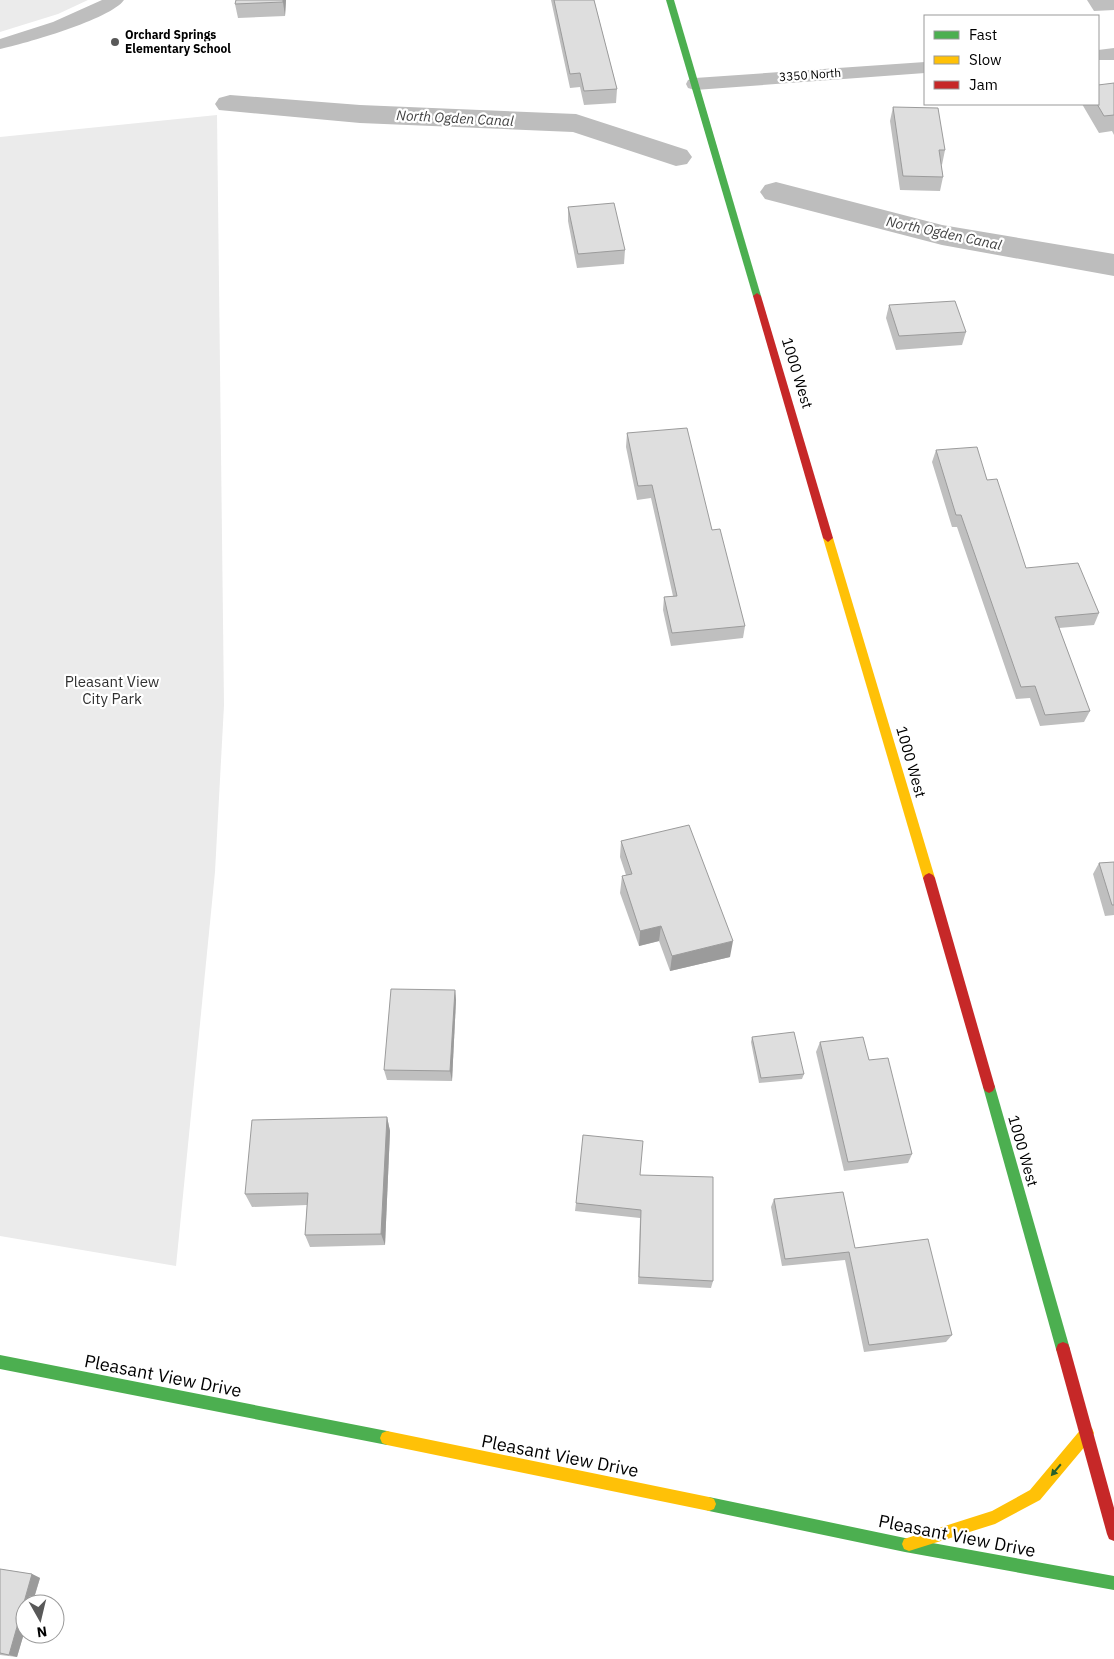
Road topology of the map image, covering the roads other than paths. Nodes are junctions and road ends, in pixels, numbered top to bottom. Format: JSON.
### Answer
{"nodes":[{"id":1,"x":115,"y":0,"type":"edge"},
{"id":2,"x":670,"y":0,"type":"edge"},
{"id":3,"x":0,"y":44,"type":"edge"},
{"id":4,"x":1114,"y":54,"type":"edge"},
{"id":5,"x":1099,"y":55,"type":"edge"},
{"id":6,"x":924,"y":67,"type":"edge"},
{"id":7,"x":694,"y":84,"type":"junction"},
{"id":8,"x":0,"y":1362,"type":"edge"},
{"id":9,"x":1087,"y":1433,"type":"junction"},
{"id":10,"x":1114,"y":1534,"type":"edge"},
{"id":11,"x":905,"y":1545,"type":"junction"},
{"id":12,"x":1114,"y":1583,"type":"edge"}],
"edges":[{"from":1,"to":3,"type":"street"},
{"from":2,"to":7,"type":"street","name":"1000 West"},
{"from":4,"to":5,"type":"street"},
{"from":6,"to":7,"type":"street","name":"3350 North"},
{"from":7,"to":9,"type":"street","name":"1000 West"},
{"from":8,"to":11,"type":"street","name":"Pleasant View Drive"},
{"from":9,"to":10,"type":"street","name":"1000 West"},
{"from":9,"to":11,"type":"street","one_way":true},
{"from":11,"to":12,"type":"street","name":"Pleasant View Drive"}]}
